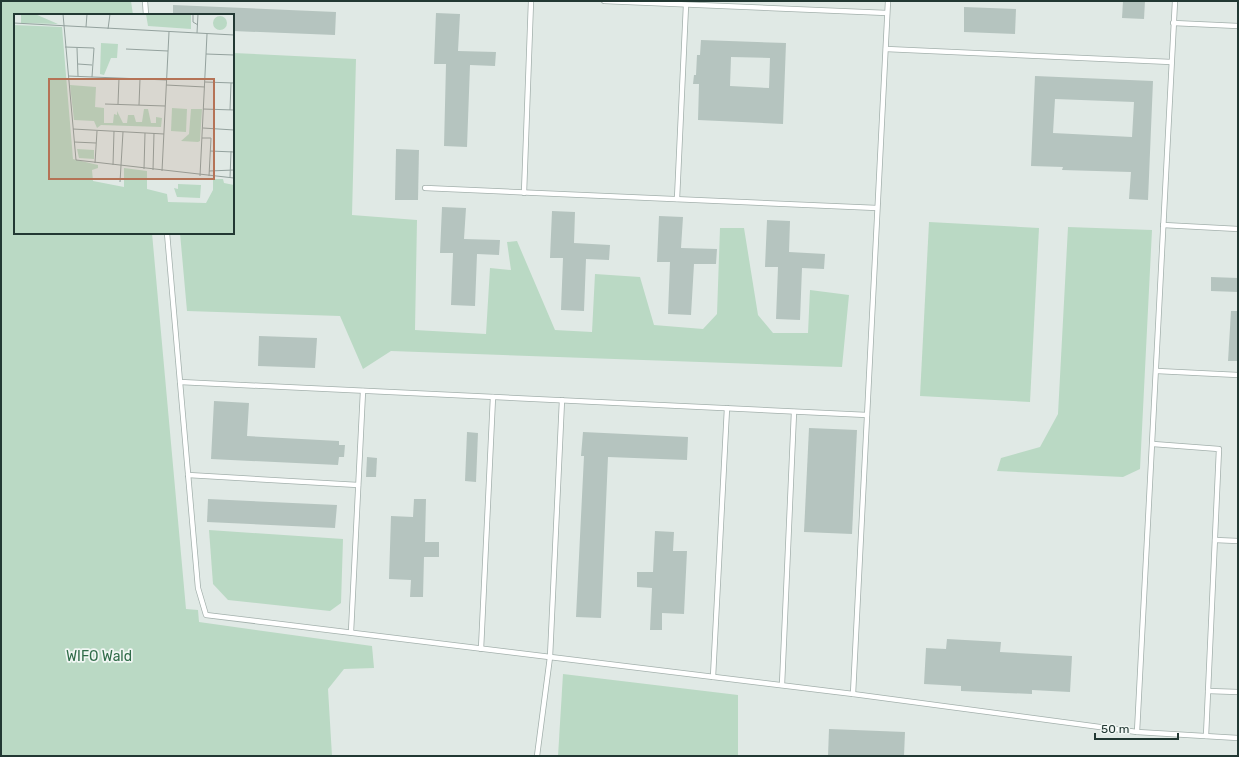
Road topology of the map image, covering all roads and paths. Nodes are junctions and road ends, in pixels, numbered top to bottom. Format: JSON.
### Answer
{"nodes":[{"id":1,"x":145,"y":1,"type":"edge"},
{"id":2,"x":531,"y":1,"type":"edge"},
{"id":3,"x":604,"y":1,"type":"edge"},
{"id":4,"x":888,"y":1,"type":"edge"},
{"id":5,"x":1175,"y":1,"type":"edge"},
{"id":6,"x":686,"y":5,"type":"junction"},
{"id":7,"x":887,"y":13,"type":"junction"},
{"id":8,"x":146,"y":14,"type":"edge"},
{"id":9,"x":1174,"y":23,"type":"junction"},
{"id":10,"x":1238,"y":26,"type":"edge"},
{"id":11,"x":886,"y":49,"type":"junction"},
{"id":12,"x":1172,"y":62,"type":"junction"},
{"id":13,"x":425,"y":188,"type":"dead end"},
{"id":14,"x":524,"y":192,"type":"junction"},
{"id":15,"x":677,"y":199,"type":"junction"},
{"id":16,"x":877,"y":208,"type":"junction"},
{"id":17,"x":1163,"y":225,"type":"junction"},
{"id":18,"x":1238,"y":229,"type":"edge"},
{"id":19,"x":166,"y":234,"type":"edge"},
{"id":20,"x":1157,"y":371,"type":"junction"},
{"id":21,"x":1238,"y":376,"type":"edge"},
{"id":22,"x":180,"y":382,"type":"junction"},
{"id":23,"x":363,"y":391,"type":"junction"},
{"id":24,"x":493,"y":397,"type":"junction"},
{"id":25,"x":562,"y":400,"type":"junction"},
{"id":26,"x":727,"y":408,"type":"junction"},
{"id":27,"x":794,"y":412,"type":"junction"},
{"id":28,"x":867,"y":415,"type":"junction"},
{"id":29,"x":1153,"y":444,"type":"junction"},
{"id":30,"x":188,"y":475,"type":"junction"},
{"id":31,"x":358,"y":485,"type":"junction"},
{"id":32,"x":1215,"y":540,"type":"junction"},
{"id":33,"x":1238,"y":541,"type":"edge"},
{"id":34,"x":351,"y":632,"type":"junction"},
{"id":35,"x":481,"y":649,"type":"junction"},
{"id":36,"x":550,"y":657,"type":"junction"},
{"id":37,"x":713,"y":677,"type":"junction"},
{"id":38,"x":782,"y":685,"type":"junction"},
{"id":39,"x":1208,"y":691,"type":"junction"},
{"id":40,"x":1238,"y":692,"type":"edge"},
{"id":41,"x":853,"y":694,"type":"junction"},
{"id":42,"x":1137,"y":732,"type":"junction"},
{"id":43,"x":1206,"y":736,"type":"junction"},
{"id":44,"x":1238,"y":738,"type":"edge"},
{"id":45,"x":537,"y":756,"type":"edge"}],
"edges":[{"from":1,"to":8,"type":"lane"},
{"from":2,"to":14,"type":"lane"},
{"from":3,"to":6,"type":"lane"},
{"from":4,"to":7,"type":"lane"},
{"from":5,"to":9,"type":"lane"},
{"from":6,"to":7,"type":"lane"},
{"from":6,"to":15,"type":"lane"},
{"from":7,"to":11,"type":"lane"},
{"from":9,"to":10,"type":"lane"},
{"from":9,"to":12,"type":"lane"},
{"from":11,"to":12,"type":"lane"},
{"from":11,"to":16,"type":"lane"},
{"from":12,"to":17,"type":"lane"},
{"from":13,"to":14,"type":"lane"},
{"from":14,"to":15,"type":"lane"},
{"from":15,"to":16,"type":"lane"},
{"from":16,"to":28,"type":"lane"},
{"from":17,"to":18,"type":"lane"},
{"from":17,"to":20,"type":"lane"},
{"from":19,"to":22,"type":"lane"},
{"from":20,"to":21,"type":"lane"},
{"from":20,"to":29,"type":"lane"},
{"from":22,"to":23,"type":"lane"},
{"from":22,"to":30,"type":"lane"},
{"from":23,"to":24,"type":"lane"},
{"from":23,"to":31,"type":"lane"},
{"from":24,"to":25,"type":"lane"},
{"from":24,"to":35,"type":"lane"},
{"from":25,"to":26,"type":"lane"},
{"from":25,"to":36,"type":"lane"},
{"from":26,"to":27,"type":"lane"},
{"from":26,"to":37,"type":"lane"},
{"from":27,"to":28,"type":"lane"},
{"from":27,"to":38,"type":"lane"},
{"from":28,"to":41,"type":"lane"},
{"from":29,"to":32,"type":"lane"},
{"from":29,"to":42,"type":"lane"},
{"from":30,"to":31,"type":"lane"},
{"from":30,"to":34,"type":"lane"},
{"from":31,"to":34,"type":"lane"},
{"from":32,"to":33,"type":"lane"},
{"from":32,"to":39,"type":"lane"},
{"from":34,"to":35,"type":"lane"},
{"from":35,"to":36,"type":"lane"},
{"from":36,"to":37,"type":"lane"},
{"from":36,"to":45,"type":"lane"},
{"from":37,"to":38,"type":"lane"},
{"from":38,"to":41,"type":"lane"},
{"from":39,"to":40,"type":"lane"},
{"from":39,"to":43,"type":"lane"},
{"from":41,"to":42,"type":"lane"},
{"from":42,"to":43,"type":"lane"},
{"from":43,"to":44,"type":"lane"}]}
